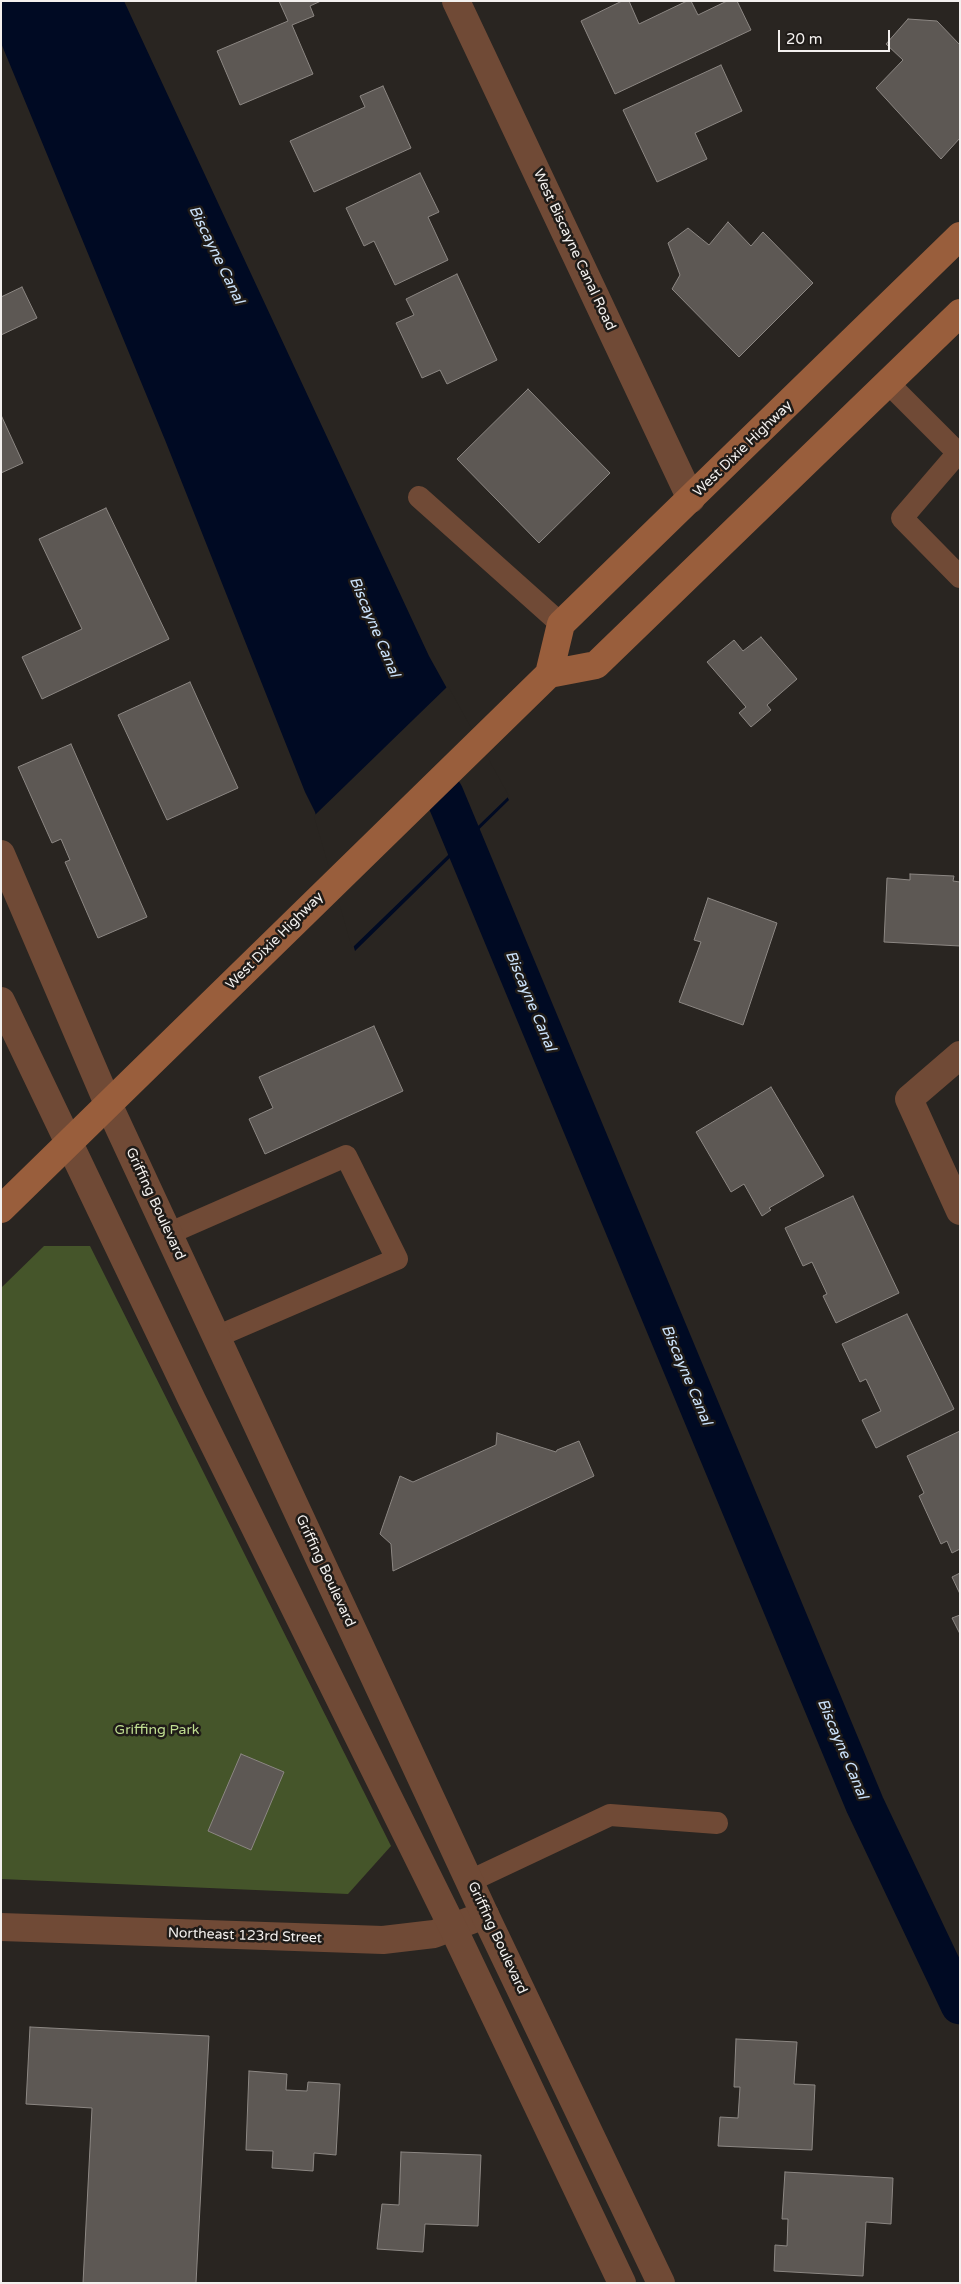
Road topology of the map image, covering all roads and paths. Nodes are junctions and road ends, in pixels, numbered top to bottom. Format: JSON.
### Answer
{"nodes":[{"id":1,"x":456,"y":1,"type":"edge"},
{"id":2,"x":960,"y":236,"type":"edge"},
{"id":3,"x":960,"y":313,"type":"edge"},
{"id":4,"x":887,"y":382,"type":"junction"},
{"id":5,"x":959,"y":454,"type":"edge"},
{"id":6,"x":419,"y":497,"type":"dead end"},
{"id":7,"x":691,"y":499,"type":"junction"},
{"id":8,"x":960,"y":576,"type":"edge"},
{"id":9,"x":561,"y":624,"type":"junction"},
{"id":10,"x":549,"y":674,"type":"junction"},
{"id":11,"x":1,"y":854,"type":"edge"},
{"id":12,"x":1,"y":1001,"type":"edge"},
{"id":13,"x":959,"y":1055,"type":"edge"},
{"id":14,"x":109,"y":1106,"type":"junction"},
{"id":15,"x":70,"y":1143,"type":"junction"},
{"id":16,"x":1,"y":1209,"type":"edge"},
{"id":17,"x":960,"y":1211,"type":"edge"},
{"id":18,"x":170,"y":1233,"type":"junction"},
{"id":19,"x":216,"y":1337,"type":"junction"},
{"id":20,"x":717,"y":1823,"type":"dead end"},
{"id":21,"x":470,"y":1880,"type":"junction"},
{"id":22,"x":485,"y":1915,"type":"junction"},
{"id":23,"x":1,"y":1927,"type":"edge"},
{"id":24,"x":453,"y":1928,"type":"junction"},
{"id":25,"x":622,"y":2283,"type":"edge"},
{"id":26,"x":661,"y":2283,"type":"edge"}],
"edges":[{"from":1,"to":7,"type":"street","name":"West Biscayne Canal Road"},
{"from":2,"to":7,"type":"main road","name":"West Dixie Highway"},
{"from":3,"to":4,"type":"main road"},
{"from":4,"to":5,"type":"lane"},
{"from":4,"to":10,"type":"main road"},
{"from":5,"to":8,"type":"lane"},
{"from":6,"to":9,"type":"lane"},
{"from":7,"to":9,"type":"main road","name":"West Dixie Highway"},
{"from":9,"to":10,"type":"main road"},
{"from":10,"to":14,"type":"main road","name":"West Dixie Highway"},
{"from":11,"to":14,"type":"street","name":"Griffing Boulevard"},
{"from":12,"to":15,"type":"street"},
{"from":13,"to":17,"type":"street"},
{"from":14,"to":15,"type":"main road","name":"West Dixie Highway"},
{"from":14,"to":18,"type":"street","name":"Griffing Boulevard"},
{"from":15,"to":16,"type":"main road","name":"West Dixie Highway"},
{"from":15,"to":24,"type":"street"},
{"from":18,"to":19,"type":"street","name":"Griffing Boulevard"},
{"from":18,"to":19,"type":"lane"},
{"from":19,"to":21,"type":"street","name":"Griffing Boulevard"},
{"from":20,"to":21,"type":"lane"},
{"from":21,"to":22,"type":"street","name":"Griffing Boulevard"},
{"from":22,"to":24,"type":"street","name":"Northeast 123rd Street"},
{"from":22,"to":26,"type":"street","name":"Griffing Boulevard"},
{"from":23,"to":24,"type":"street","name":"Northeast 123rd Street"},
{"from":24,"to":25,"type":"street"}]}
